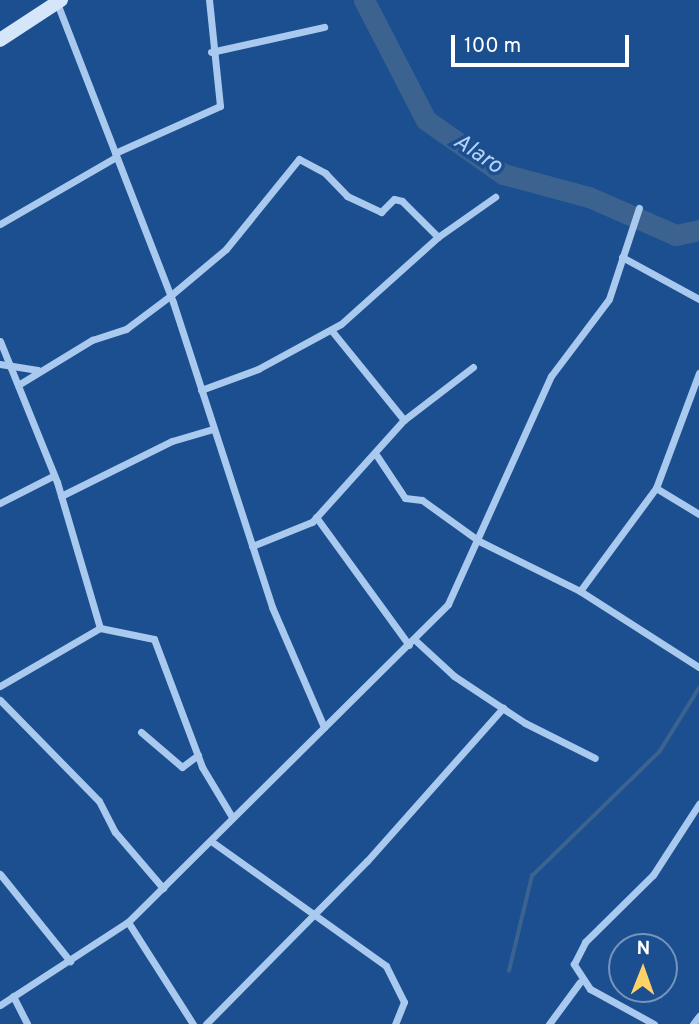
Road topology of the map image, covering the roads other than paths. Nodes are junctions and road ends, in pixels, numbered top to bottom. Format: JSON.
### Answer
{"nodes":[{"id":1,"x":209,"y":0,"type":"edge"},
{"id":2,"x":58,"y":1,"type":"edge"},
{"id":3,"x":324,"y":27,"type":"dead end"},
{"id":4,"x":0,"y":40,"type":"edge"},
{"id":5,"x":211,"y":52,"type":"junction"},
{"id":6,"x":115,"y":155,"type":"junction"},
{"id":7,"x":495,"y":197,"type":"dead end"},
{"id":8,"x":639,"y":208,"type":"dead end"},
{"id":9,"x":0,"y":224,"type":"edge"},
{"id":10,"x":438,"y":237,"type":"junction"},
{"id":11,"x":621,"y":257,"type":"junction"},
{"id":12,"x":170,"y":296,"type":"junction"},
{"id":13,"x":699,"y":299,"type":"edge"},
{"id":14,"x":331,"y":330,"type":"junction"},
{"id":15,"x":0,"y":341,"type":"edge"},
{"id":16,"x":4,"y":363,"type":"edge"},
{"id":17,"x":473,"y":367,"type":"dead end"},
{"id":18,"x":38,"y":370,"type":"junction"},
{"id":19,"x":699,"y":373,"type":"edge"},
{"id":20,"x":18,"y":385,"type":"junction"},
{"id":21,"x":201,"y":390,"type":"junction"},
{"id":22,"x":404,"y":420,"type":"junction"},
{"id":23,"x":214,"y":429,"type":"junction"},
{"id":24,"x":377,"y":456,"type":"junction"},
{"id":25,"x":53,"y":476,"type":"junction"},
{"id":26,"x":656,"y":488,"type":"junction"},
{"id":27,"x":61,"y":496,"type":"junction"},
{"id":28,"x":0,"y":503,"type":"edge"},
{"id":29,"x":699,"y":514,"type":"edge"},
{"id":30,"x":316,"y":517,"type":"junction"},
{"id":31,"x":479,"y":541,"type":"junction"},
{"id":32,"x":252,"y":546,"type":"junction"},
{"id":33,"x":580,"y":592,"type":"junction"},
{"id":34,"x":100,"y":628,"type":"junction"},
{"id":35,"x":412,"y":643,"type":"junction"},
{"id":36,"x":699,"y":667,"type":"edge"},
{"id":37,"x":0,"y":686,"type":"edge"},
{"id":38,"x":0,"y":700,"type":"edge"},
{"id":39,"x":503,"y":708,"type":"junction"},
{"id":40,"x":324,"y":727,"type":"junction"},
{"id":41,"x":141,"y":732,"type":"dead end"},
{"id":42,"x":198,"y":755,"type":"junction"},
{"id":43,"x":595,"y":758,"type":"dead end"},
{"id":44,"x":699,"y":804,"type":"edge"},
{"id":45,"x":232,"y":817,"type":"junction"},
{"id":46,"x":211,"y":841,"type":"junction"},
{"id":47,"x":0,"y":874,"type":"edge"},
{"id":48,"x":163,"y":888,"type":"junction"},
{"id":49,"x":315,"y":915,"type":"junction"},
{"id":50,"x":128,"y":922,"type":"junction"},
{"id":51,"x":70,"y":961,"type":"junction"},
{"id":52,"x":580,"y":982,"type":"junction"},
{"id":53,"x":13,"y":996,"type":"junction"},
{"id":54,"x":0,"y":1005,"type":"edge"},
{"id":55,"x":699,"y":1016,"type":"edge"},
{"id":56,"x":27,"y":1024,"type":"edge"},
{"id":57,"x":193,"y":1024,"type":"edge"},
{"id":58,"x":206,"y":1024,"type":"edge"},
{"id":59,"x":396,"y":1024,"type":"edge"},
{"id":60,"x":549,"y":1024,"type":"edge"},
{"id":61,"x":654,"y":1024,"type":"edge"},
{"id":62,"x":693,"y":1024,"type":"edge"}],
"edges":[{"from":1,"to":5,"type":"street"},
{"from":2,"to":4,"type":"street"},
{"from":2,"to":6,"type":"street"},
{"from":3,"to":5,"type":"street"},
{"from":5,"to":6,"type":"street"},
{"from":6,"to":9,"type":"street"},
{"from":6,"to":12,"type":"street"},
{"from":7,"to":10,"type":"street"},
{"from":8,"to":11,"type":"street"},
{"from":10,"to":12,"type":"street"},
{"from":10,"to":14,"type":"street"},
{"from":11,"to":13,"type":"street"},
{"from":11,"to":31,"type":"street"},
{"from":12,"to":18,"type":"street"},
{"from":12,"to":21,"type":"street"},
{"from":14,"to":21,"type":"street"},
{"from":14,"to":22,"type":"street"},
{"from":15,"to":16,"type":"street"},
{"from":16,"to":18,"type":"street"},
{"from":16,"to":20,"type":"street"},
{"from":17,"to":22,"type":"street"},
{"from":18,"to":20,"type":"street"},
{"from":19,"to":26,"type":"street"},
{"from":20,"to":25,"type":"street"},
{"from":21,"to":23,"type":"street"},
{"from":22,"to":24,"type":"street"},
{"from":23,"to":27,"type":"street"},
{"from":23,"to":32,"type":"street"},
{"from":24,"to":30,"type":"street"},
{"from":24,"to":31,"type":"street"},
{"from":25,"to":27,"type":"street"},
{"from":25,"to":28,"type":"street"},
{"from":26,"to":29,"type":"street"},
{"from":26,"to":33,"type":"street"},
{"from":27,"to":34,"type":"street"},
{"from":30,"to":32,"type":"street"},
{"from":30,"to":35,"type":"street"},
{"from":31,"to":33,"type":"street"},
{"from":31,"to":35,"type":"street"},
{"from":32,"to":40,"type":"street"},
{"from":33,"to":36,"type":"street"},
{"from":34,"to":37,"type":"street"},
{"from":34,"to":42,"type":"street"},
{"from":35,"to":39,"type":"street"},
{"from":35,"to":40,"type":"street"},
{"from":38,"to":48,"type":"street"},
{"from":39,"to":43,"type":"street"},
{"from":39,"to":49,"type":"street"},
{"from":40,"to":45,"type":"street"},
{"from":41,"to":42,"type":"street"},
{"from":42,"to":45,"type":"street"},
{"from":44,"to":52,"type":"street"},
{"from":45,"to":46,"type":"street"},
{"from":46,"to":48,"type":"street"},
{"from":46,"to":49,"type":"street"},
{"from":47,"to":51,"type":"street"},
{"from":48,"to":50,"type":"street"},
{"from":49,"to":58,"type":"street"},
{"from":49,"to":59,"type":"street"},
{"from":50,"to":51,"type":"street"},
{"from":50,"to":57,"type":"street"},
{"from":51,"to":53,"type":"street"},
{"from":52,"to":60,"type":"street"},
{"from":52,"to":61,"type":"street"},
{"from":53,"to":54,"type":"street"},
{"from":53,"to":56,"type":"street"},
{"from":55,"to":62,"type":"street"}]}
